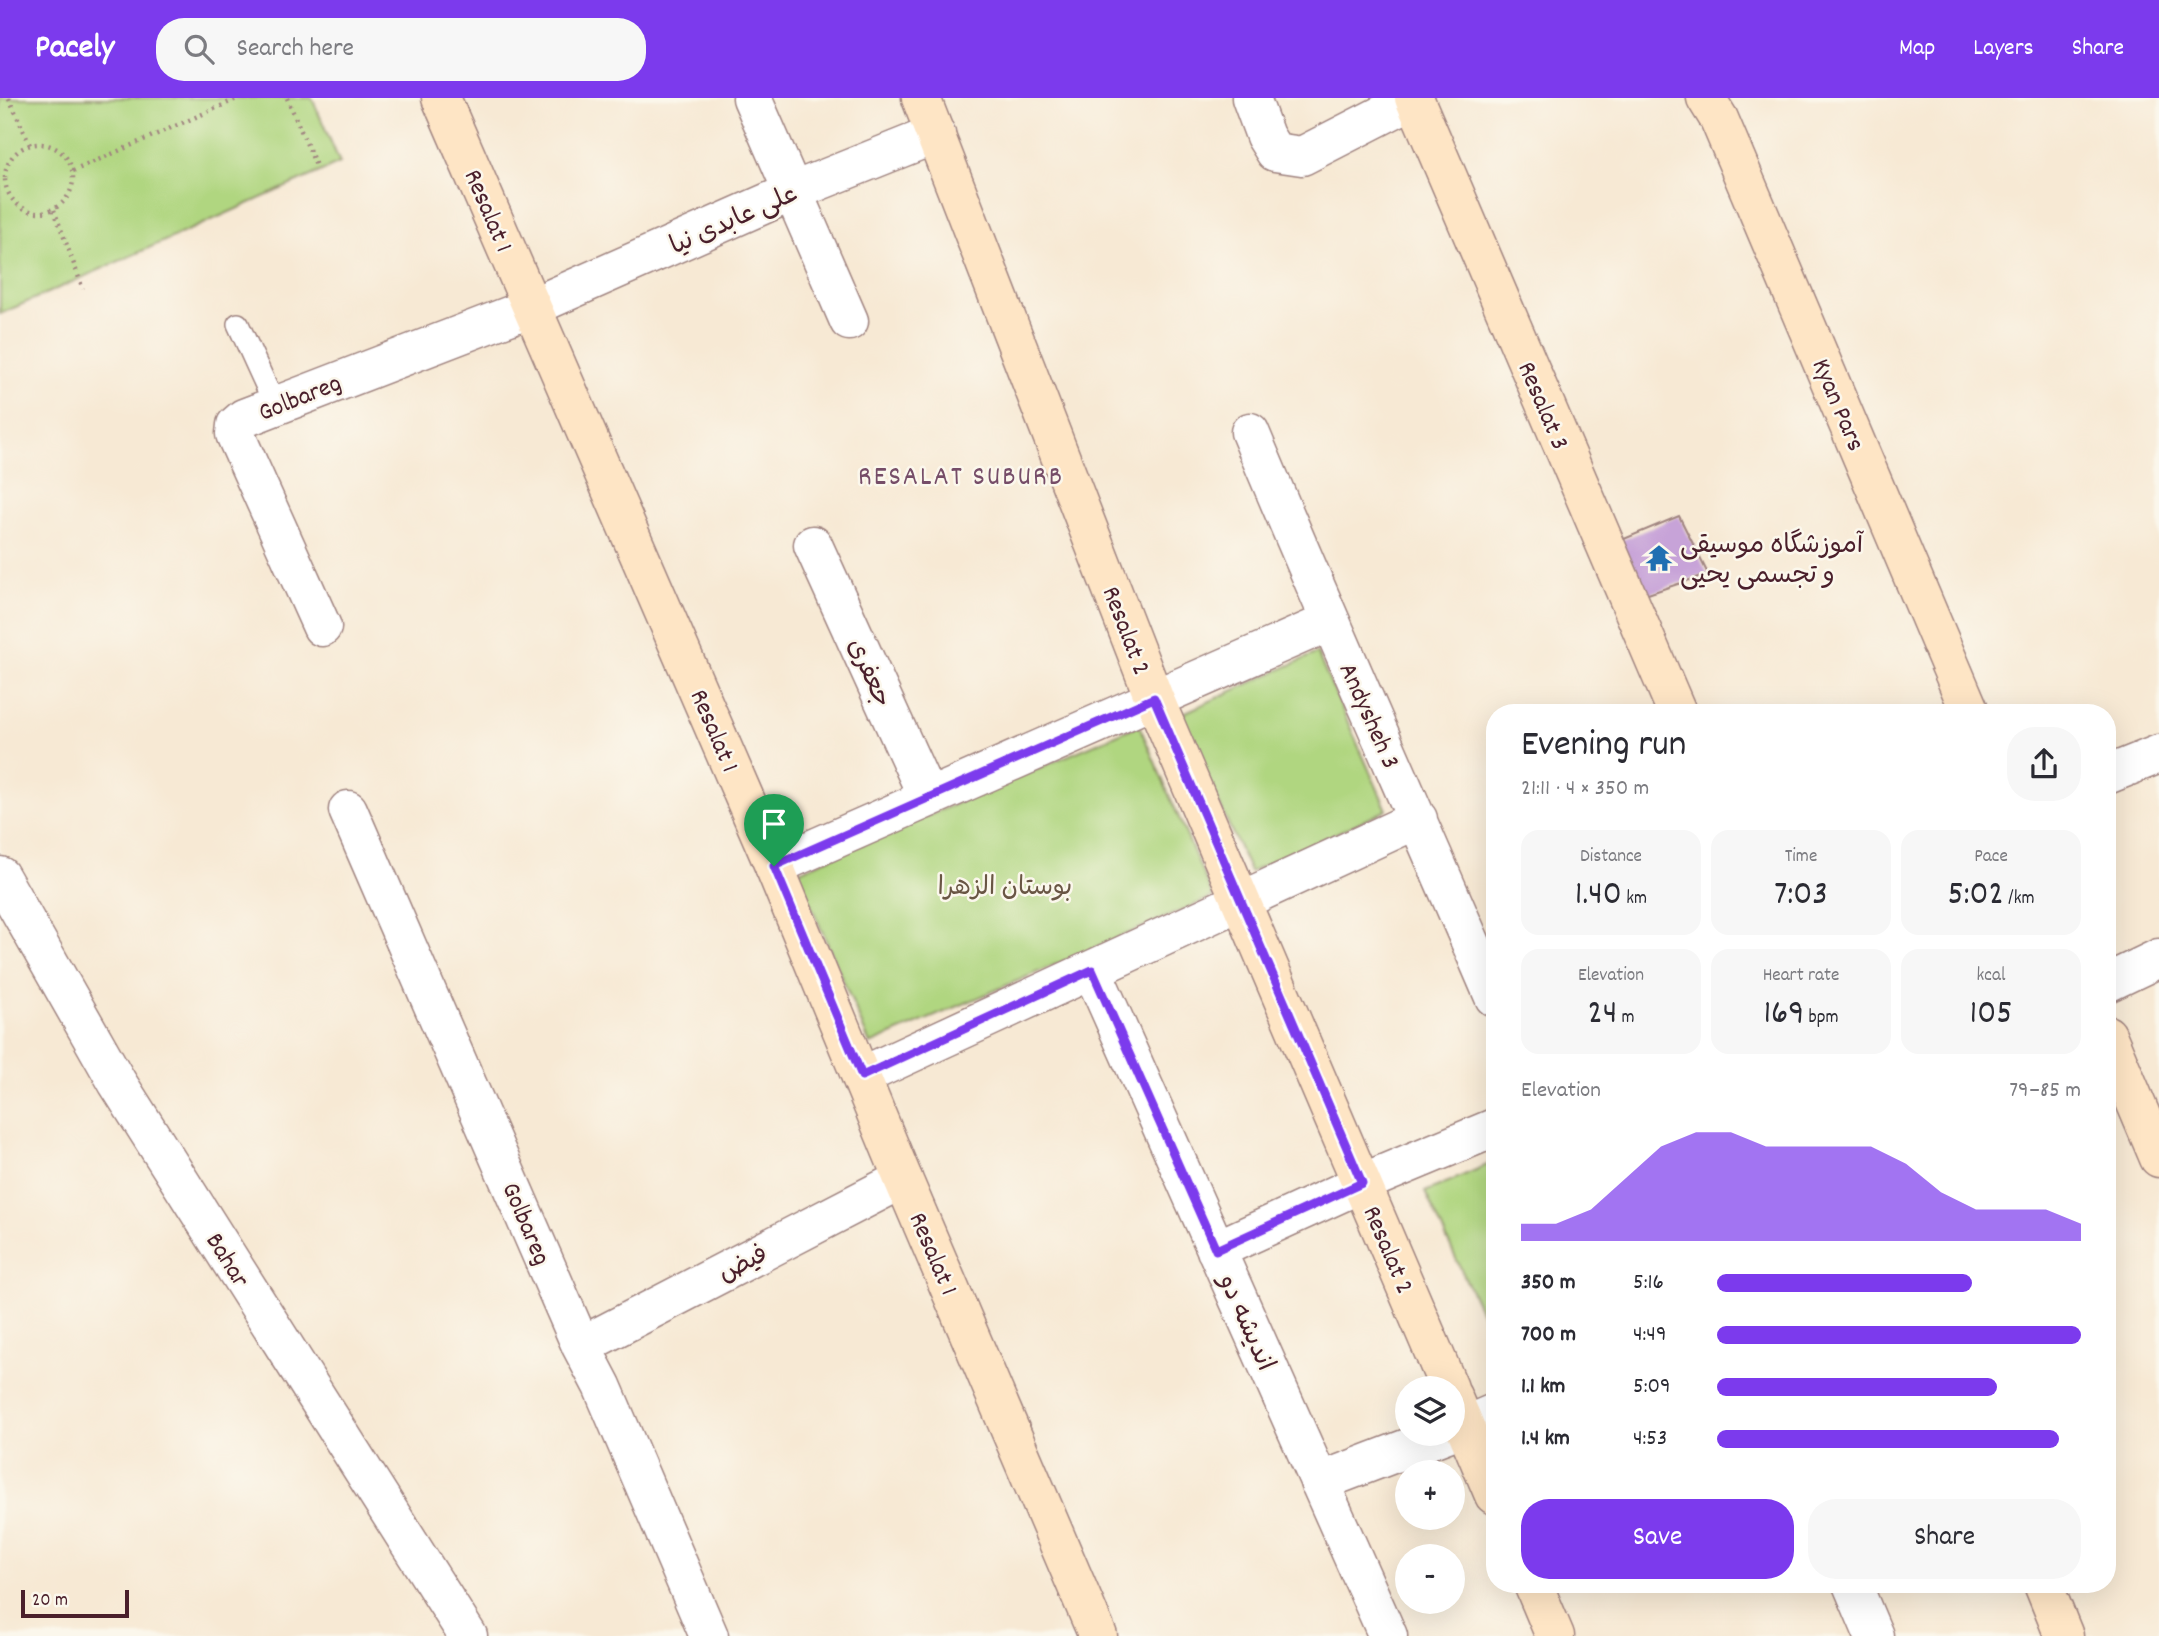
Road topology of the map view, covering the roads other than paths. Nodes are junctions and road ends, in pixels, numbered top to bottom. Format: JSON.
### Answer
{"nodes":[{"id":1,"x":442,"y":98,"type":"edge"},
{"id":2,"x":752,"y":98,"type":"edge"},
{"id":3,"x":921,"y":98,"type":"edge"},
{"id":4,"x":1251,"y":98,"type":"edge"},
{"id":5,"x":1414,"y":98,"type":"edge"},
{"id":6,"x":1706,"y":98,"type":"edge"},
{"id":7,"x":936,"y":134,"type":"junction"},
{"id":8,"x":794,"y":191,"type":"junction"},
{"id":9,"x":532,"y":307,"type":"junction"},
{"id":10,"x":849,"y":321,"type":"dead end"},
{"id":11,"x":238,"y":324,"type":"dead end"},
{"id":12,"x":275,"y":405,"type":"junction"},
{"id":13,"x":1250,"y":432,"type":"dead end"},
{"id":14,"x":813,"y":545,"type":"dead end"},
{"id":15,"x":1329,"y":622,"type":"junction"},
{"id":16,"x":322,"y":627,"type":"dead end"},
{"id":17,"x":1154,"y":698,"type":"junction"},
{"id":18,"x":1673,"y":704,"type":"edge"},
{"id":19,"x":1967,"y":704,"type":"edge"},
{"id":20,"x":2159,"y":754,"type":"edge"},
{"id":21,"x":2116,"y":771,"type":"edge"},
{"id":22,"x":928,"y":798,"type":"junction"},
{"id":23,"x":348,"y":810,"type":"dead end"},
{"id":24,"x":1418,"y":819,"type":"junction"},
{"id":25,"x":774,"y":866,"type":"junction"},
{"id":26,"x":0,"y":876,"type":"edge"},
{"id":27,"x":1241,"y":901,"type":"junction"},
{"id":28,"x":2159,"y":958,"type":"edge"},
{"id":29,"x":1092,"y":970,"type":"junction"},
{"id":30,"x":1486,"y":978,"type":"edge"},
{"id":31,"x":2116,"y":979,"type":"edge"},
{"id":32,"x":2116,"y":1056,"type":"edge"},
{"id":33,"x":862,"y":1076,"type":"junction"},
{"id":34,"x":1486,"y":1131,"type":"edge"},
{"id":35,"x":2159,"y":1158,"type":"edge"},
{"id":36,"x":903,"y":1179,"type":"junction"},
{"id":37,"x":1362,"y":1183,"type":"junction"},
{"id":38,"x":1216,"y":1250,"type":"junction"},
{"id":39,"x":581,"y":1346,"type":"junction"},
{"id":40,"x":1444,"y":1376,"type":"edge"},
{"id":41,"x":1465,"y":1427,"type":"edge"},
{"id":42,"x":1402,"y":1446,"type":"edge"},
{"id":43,"x":1486,"y":1476,"type":"edge"},
{"id":44,"x":1319,"y":1482,"type":"junction"},
{"id":45,"x":1537,"y":1593,"type":"edge"},
{"id":46,"x":1856,"y":1593,"type":"edge"},
{"id":47,"x":2047,"y":1593,"type":"edge"},
{"id":48,"x":468,"y":1636,"type":"edge"},
{"id":49,"x":709,"y":1636,"type":"edge"},
{"id":50,"x":1098,"y":1636,"type":"edge"},
{"id":51,"x":1388,"y":1636,"type":"edge"},
{"id":52,"x":1555,"y":1636,"type":"edge"},
{"id":53,"x":1874,"y":1636,"type":"edge"},
{"id":54,"x":2064,"y":1636,"type":"edge"}],
"edges":[{"from":1,"to":9,"type":"street","name":"Resalat 1"},
{"from":2,"to":8,"type":"street"},
{"from":3,"to":7,"type":"street","name":"Resalat 2"},
{"from":4,"to":5,"type":"street"},
{"from":5,"to":18,"type":"street","name":"Resalat 3"},
{"from":6,"to":19,"type":"street","name":"Kyan Pars"},
{"from":7,"to":8,"type":"street","name":"علی عابدی نیا"},
{"from":7,"to":17,"type":"street","name":"Resalat 2"},
{"from":8,"to":9,"type":"street","name":"علی عابدی نیا"},
{"from":8,"to":10,"type":"street"},
{"from":9,"to":12,"type":"street","name":"Golbareg"},
{"from":9,"to":25,"type":"street","name":"Resalat 1"},
{"from":11,"to":12,"type":"lane"},
{"from":12,"to":16,"type":"street","name":"Golbareg"},
{"from":13,"to":15,"type":"street","name":"Andysheh 3"},
{"from":14,"to":22,"type":"street","name":"جعفری"},
{"from":15,"to":17,"type":"street"},
{"from":15,"to":24,"type":"street","name":"Andysheh 3"},
{"from":17,"to":22,"type":"street"},
{"from":17,"to":27,"type":"street","name":"Resalat 2"},
{"from":20,"to":21,"type":"street"},
{"from":22,"to":25,"type":"street"},
{"from":23,"to":39,"type":"street","name":"Golbareg"},
{"from":24,"to":27,"type":"street"},
{"from":24,"to":30,"type":"street","name":"Andysheh 3"},
{"from":25,"to":33,"type":"street","name":"Resalat 1"},
{"from":26,"to":48,"type":"street","name":"Bahar"},
{"from":27,"to":29,"type":"street"},
{"from":27,"to":37,"type":"street","name":"Resalat 2"},
{"from":28,"to":31,"type":"street"},
{"from":29,"to":33,"type":"street"},
{"from":29,"to":38,"type":"street","name":"اندیشه دو"},
{"from":32,"to":35,"type":"street"},
{"from":33,"to":36,"type":"street","name":"Resalat 1"},
{"from":34,"to":37,"type":"street"},
{"from":36,"to":39,"type":"street","name":"فیض"},
{"from":36,"to":50,"type":"street","name":"Resalat 1"},
{"from":37,"to":38,"type":"street"},
{"from":37,"to":40,"type":"street","name":"Resalat 2"},
{"from":38,"to":44,"type":"street","name":"اندیشه دو"},
{"from":39,"to":49,"type":"street","name":"Golbareg"},
{"from":41,"to":43,"type":"street"},
{"from":42,"to":44,"type":"street"},
{"from":44,"to":51,"type":"street","name":"اندیشه دو"},
{"from":45,"to":52,"type":"street"},
{"from":46,"to":53,"type":"street"},
{"from":47,"to":54,"type":"street"}]}
